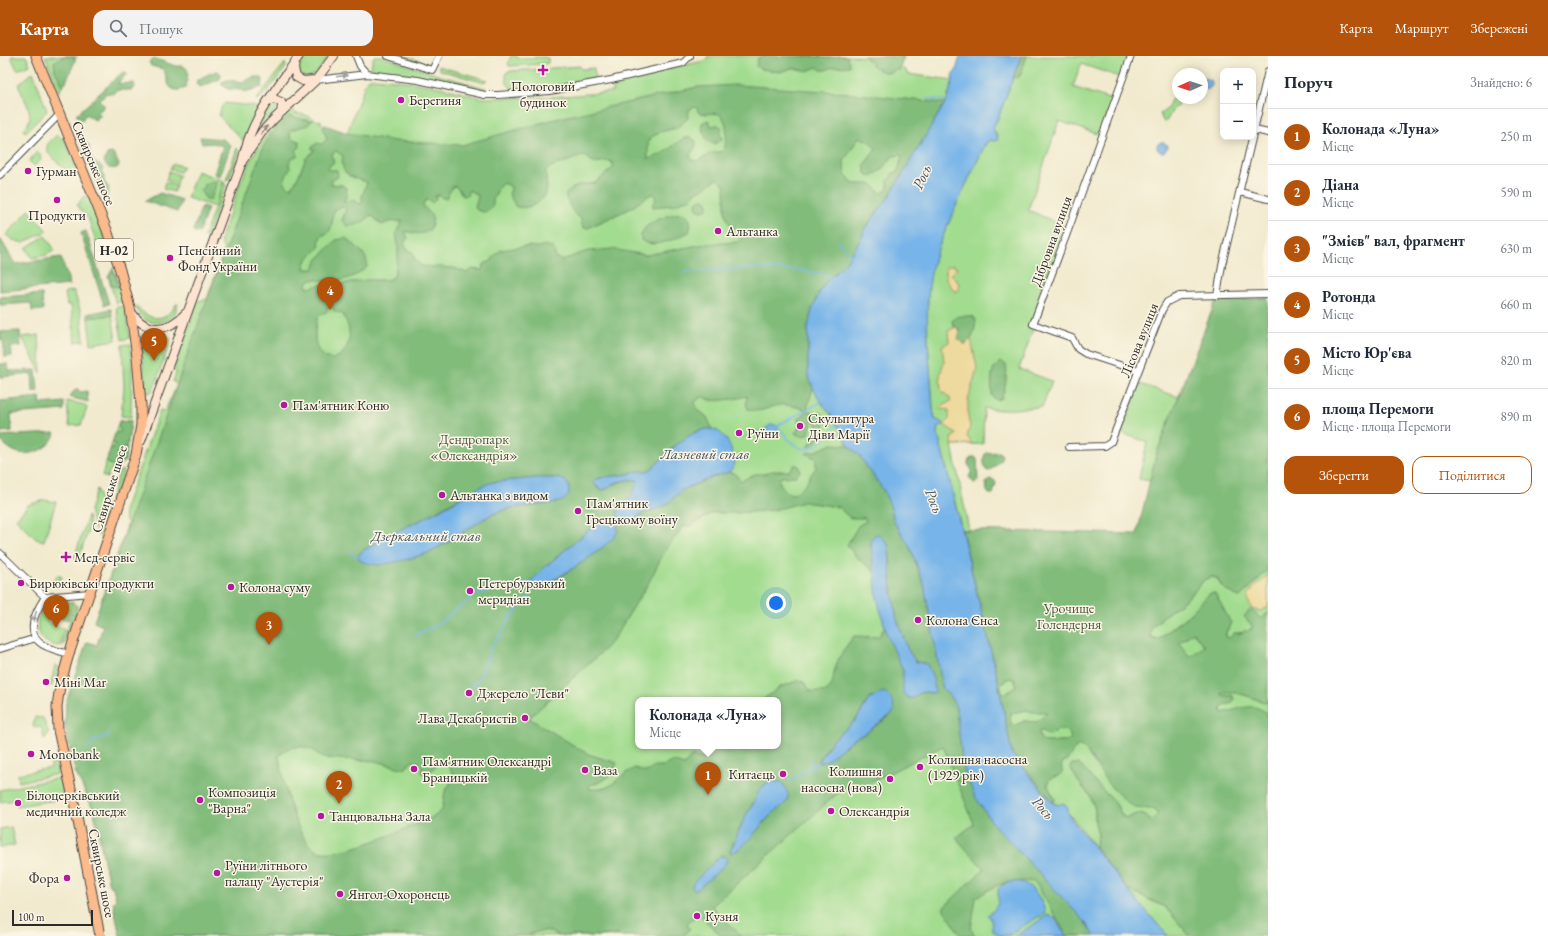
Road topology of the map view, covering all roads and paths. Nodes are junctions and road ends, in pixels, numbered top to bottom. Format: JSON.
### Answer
{"nodes":[{"id":1,"x":36,"y":56,"type":"edge"},
{"id":2,"x":334,"y":56,"type":"edge"},
{"id":3,"x":356,"y":56,"type":"edge"},
{"id":4,"x":388,"y":56,"type":"edge"},
{"id":5,"x":439,"y":56,"type":"edge"},
{"id":6,"x":690,"y":56,"type":"edge"},
{"id":7,"x":1131,"y":56,"type":"edge"},
{"id":8,"x":297,"y":59,"type":"edge"},
{"id":9,"x":1268,"y":71,"type":"edge"},
{"id":10,"x":367,"y":74,"type":"junction"},
{"id":11,"x":316,"y":80,"type":"junction"},
{"id":12,"x":268,"y":100,"type":"junction"},
{"id":13,"x":281,"y":112,"type":"junction"},
{"id":14,"x":59,"y":115,"type":"junction"},
{"id":15,"x":1256,"y":125,"type":"edge"},
{"id":16,"x":1256,"y":130,"type":"edge"},
{"id":17,"x":1268,"y":133,"type":"edge"},
{"id":18,"x":1253,"y":140,"type":"edge"},
{"id":19,"x":242,"y":162,"type":"junction"},
{"id":20,"x":0,"y":175,"type":"edge"},
{"id":21,"x":1240,"y":192,"type":"junction"},
{"id":22,"x":1268,"y":199,"type":"edge"},
{"id":23,"x":1268,"y":294,"type":"edge"},
{"id":24,"x":1217,"y":296,"type":"junction"},
{"id":25,"x":130,"y":308,"type":"junction"},
{"id":26,"x":188,"y":311,"type":"junction"},
{"id":27,"x":1138,"y":371,"type":"junction"},
{"id":28,"x":1069,"y":447,"type":"dead end"},
{"id":29,"x":136,"y":455,"type":"junction"},
{"id":30,"x":0,"y":553,"type":"edge"},
{"id":31,"x":90,"y":593,"type":"junction"},
{"id":32,"x":45,"y":597,"type":"junction"},
{"id":33,"x":36,"y":638,"type":"junction"},
{"id":34,"x":0,"y":649,"type":"edge"},
{"id":35,"x":69,"y":654,"type":"junction"},
{"id":36,"x":100,"y":936,"type":"edge"}],
"edges":[{"from":1,"to":14,"type":"main road","name":"Сквирське шосе","number":"Н-02"},
{"from":2,"to":11,"type":"main road"},
{"from":3,"to":10,"type":"street"},
{"from":4,"to":5,"type":"street"},
{"from":6,"to":10,"type":"street"},
{"from":7,"to":27,"type":"street","name":"Дібровна вулиця"},
{"from":8,"to":11,"type":"main road"},
{"from":8,"to":12,"type":"main road"},
{"from":9,"to":15,"type":"street"},
{"from":11,"to":10,"type":"street","one_way":true},
{"from":11,"to":13,"type":"main road"},
{"from":12,"to":13,"type":"main road"},
{"from":12,"to":19,"type":"main road"},
{"from":19,"to":13,"type":"main road","one_way":true},
{"from":14,"to":20,"type":"street"},
{"from":14,"to":25,"type":"main road","name":"Сквирське шосе","number":"Н-02"},
{"from":16,"to":17,"type":"street"},
{"from":18,"to":21,"type":"street"},
{"from":19,"to":26,"type":"main road"},
{"from":21,"to":22,"type":"street"},
{"from":21,"to":24,"type":"street"},
{"from":23,"to":24,"type":"street","name":"Лісова вулиця"},
{"from":24,"to":27,"type":"street","name":"Лісова вулиця"},
{"from":25,"to":26,"type":"main road"},
{"from":25,"to":29,"type":"main road","name":"Сквирське шосе","number":"Н-02"},
{"from":26,"to":29,"type":"main road"},
{"from":27,"to":28,"type":"street","name":"Лісова вулиця"},
{"from":29,"to":31,"type":"main road","name":"Сквирське шосе","number":"Н-02"},
{"from":30,"to":32,"type":"street"},
{"from":31,"to":32,"type":"street"},
{"from":31,"to":35,"type":"main road","name":"Сквирське шосе","number":"Н-02"},
{"from":32,"to":33,"type":"street","one_way":true},
{"from":33,"to":34,"type":"street"},
{"from":33,"to":35,"type":"street"},
{"from":35,"to":36,"type":"main road","name":"Сквирське шосе","number":"Н-02"}]}
